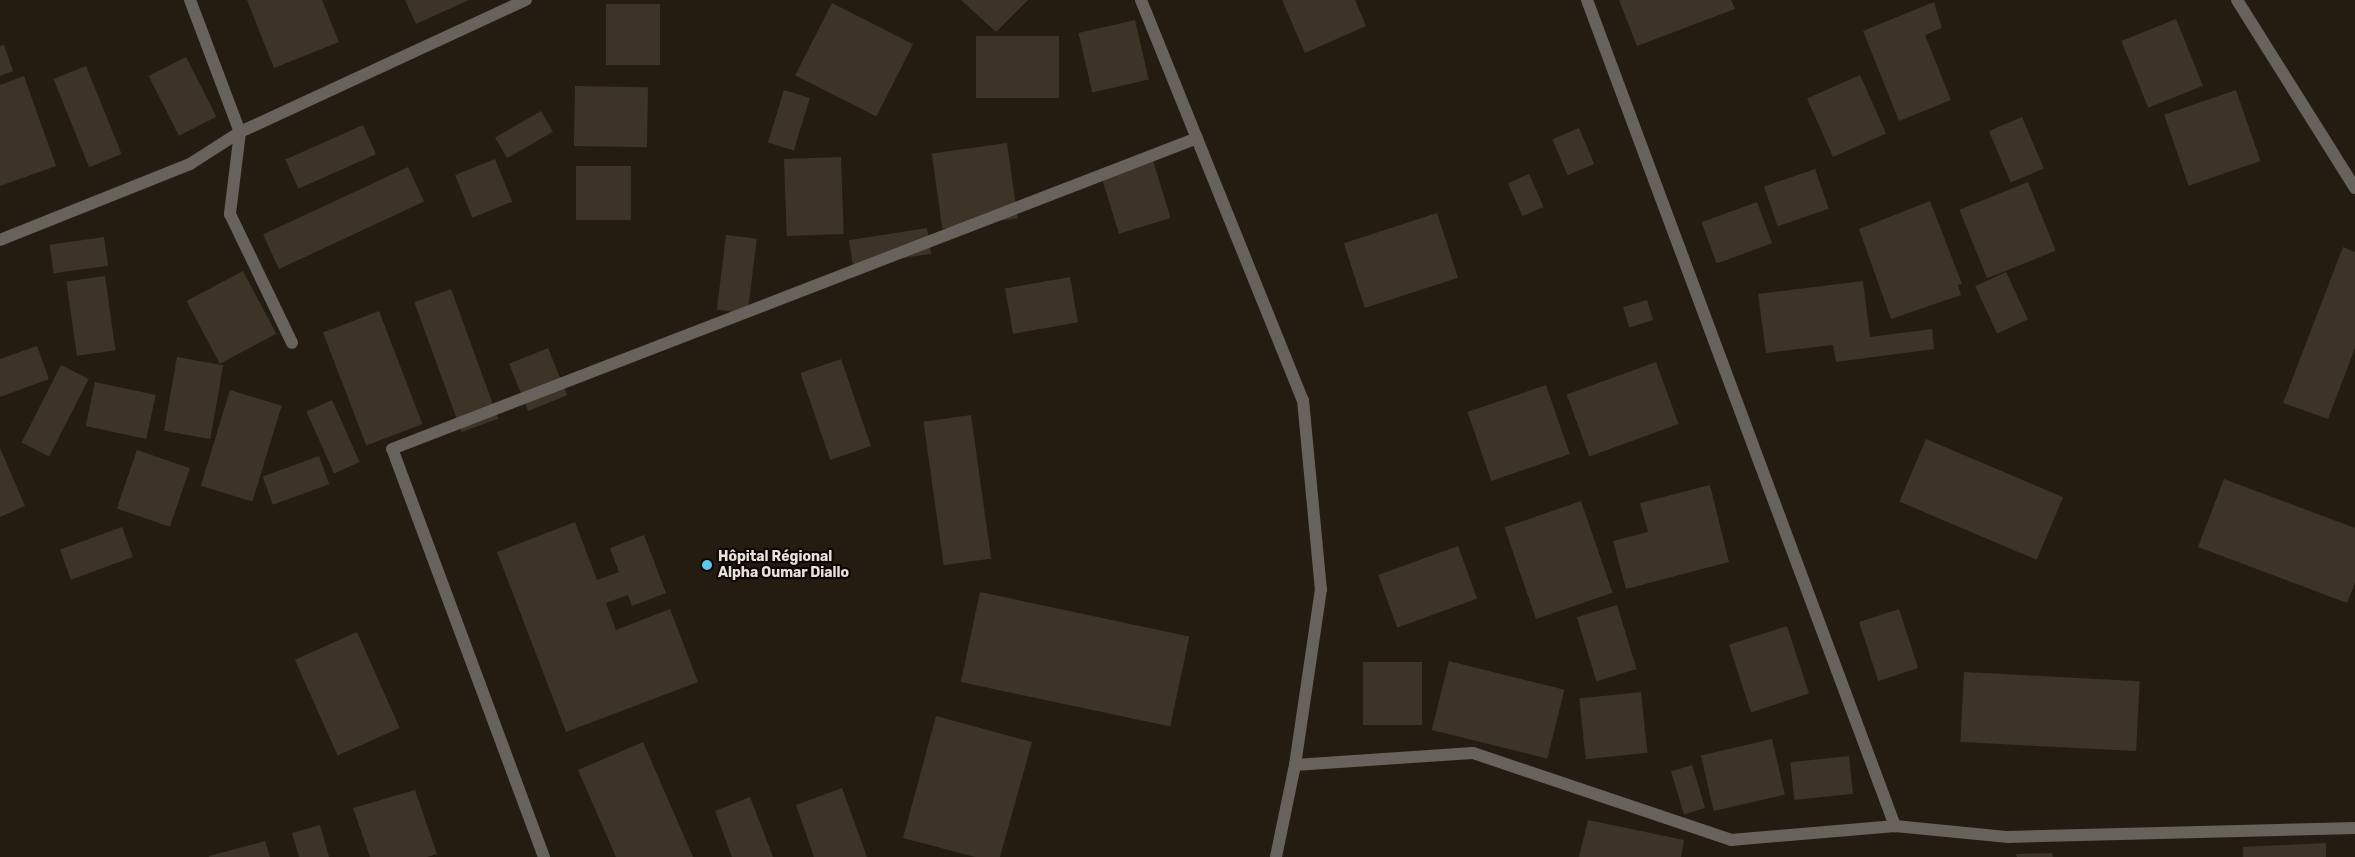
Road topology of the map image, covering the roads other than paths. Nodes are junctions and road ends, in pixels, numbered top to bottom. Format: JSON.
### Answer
{"nodes":[{"id":1,"x":190,"y":0,"type":"edge"},
{"id":2,"x":526,"y":0,"type":"edge"},
{"id":3,"x":1140,"y":0,"type":"edge"},
{"id":4,"x":1587,"y":0,"type":"edge"},
{"id":5,"x":2237,"y":0,"type":"edge"},
{"id":6,"x":240,"y":132,"type":"junction"},
{"id":7,"x":1197,"y":138,"type":"junction"},
{"id":8,"x":2355,"y":188,"type":"edge"},
{"id":9,"x":0,"y":240,"type":"edge"},
{"id":10,"x":292,"y":343,"type":"dead end"},
{"id":11,"x":1294,"y":765,"type":"junction"},
{"id":12,"x":1895,"y":826,"type":"junction"},
{"id":13,"x":2355,"y":828,"type":"edge"},
{"id":14,"x":544,"y":857,"type":"edge"},
{"id":15,"x":1276,"y":857,"type":"edge"}],
"edges":[{"from":1,"to":6,"type":"street"},
{"from":2,"to":6,"type":"street"},
{"from":3,"to":7,"type":"street"},
{"from":4,"to":12,"type":"street"},
{"from":5,"to":8,"type":"street"},
{"from":6,"to":9,"type":"street"},
{"from":6,"to":10,"type":"street"},
{"from":7,"to":11,"type":"street"},
{"from":7,"to":14,"type":"street"},
{"from":11,"to":12,"type":"street"},
{"from":11,"to":15,"type":"street"},
{"from":12,"to":13,"type":"street"}]}
